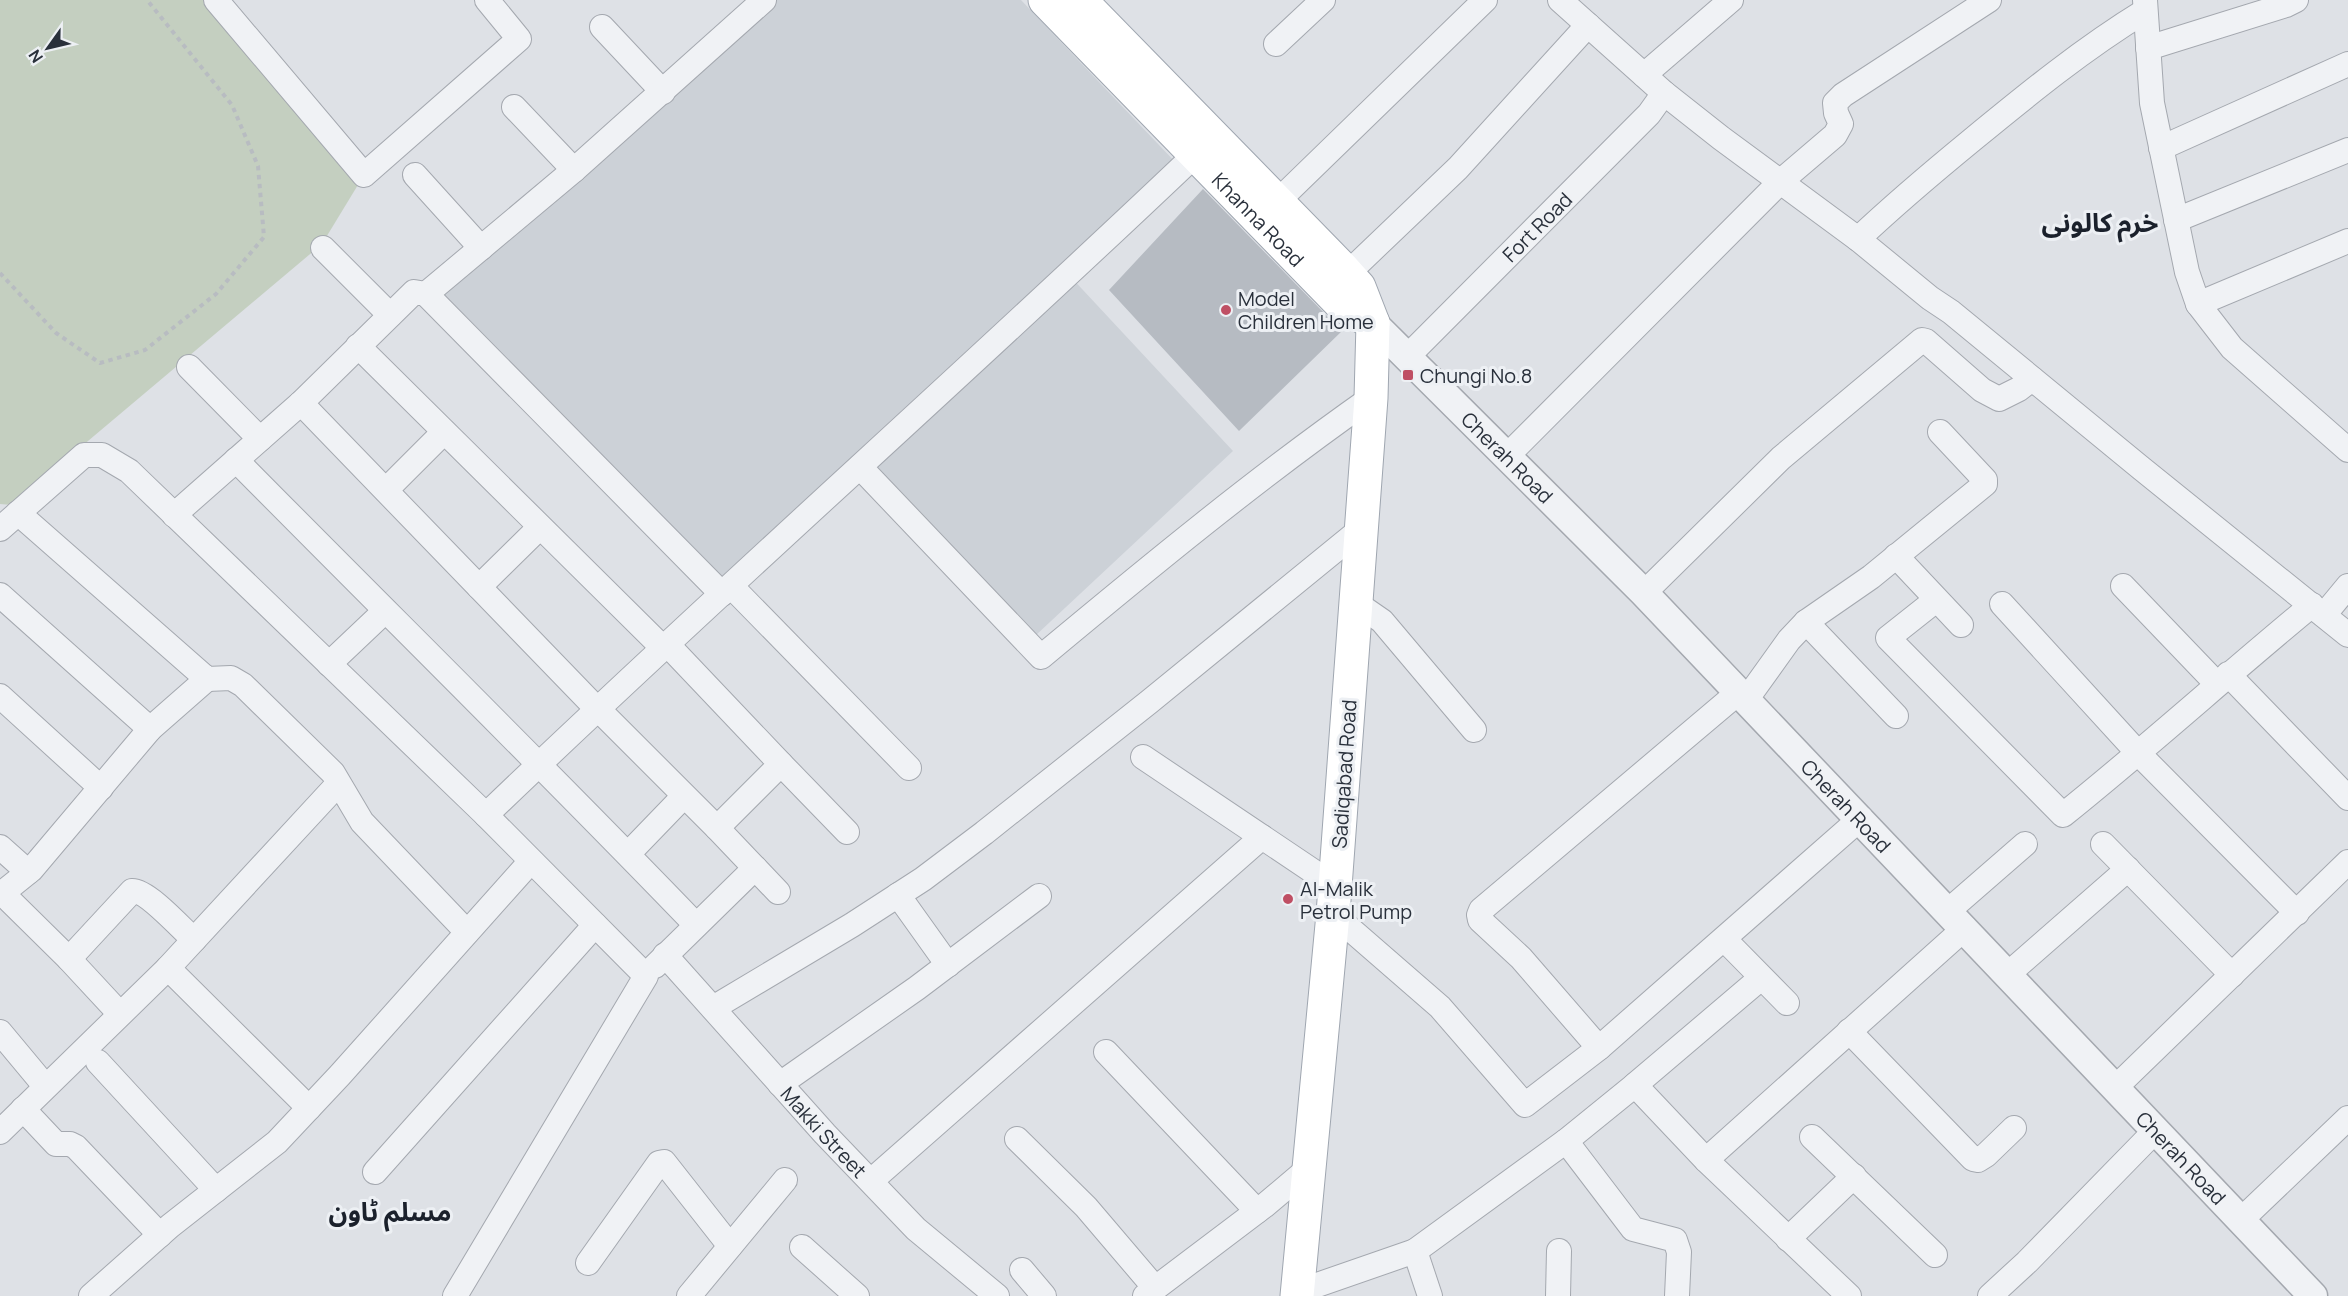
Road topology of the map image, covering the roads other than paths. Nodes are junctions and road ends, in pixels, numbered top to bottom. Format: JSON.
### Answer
{"nodes":[{"id":1,"x":216,"y":0,"type":"edge"},
{"id":2,"x":487,"y":0,"type":"edge"},
{"id":3,"x":764,"y":0,"type":"edge"},
{"id":4,"x":1045,"y":0,"type":"edge"},
{"id":5,"x":1080,"y":0,"type":"edge"},
{"id":6,"x":1323,"y":0,"type":"edge"},
{"id":7,"x":1485,"y":0,"type":"edge"},
{"id":8,"x":1560,"y":0,"type":"edge"},
{"id":9,"x":1731,"y":0,"type":"edge"},
{"id":10,"x":1989,"y":0,"type":"edge"},
{"id":11,"x":2296,"y":0,"type":"edge"},
{"id":12,"x":2145,"y":6,"type":"edge"},
{"id":13,"x":1588,"y":25,"type":"junction"},
{"id":14,"x":602,"y":27,"type":"dead end"},
{"id":15,"x":1276,"y":44,"type":"dead end"},
{"id":16,"x":2148,"y":48,"type":"junction"},
{"id":17,"x":2348,"y":64,"type":"edge"},
{"id":18,"x":1644,"y":75,"type":"junction"},
{"id":19,"x":663,"y":92,"type":"junction"},
{"id":20,"x":1664,"y":93,"type":"junction"},
{"id":21,"x":514,"y":107,"type":"dead end"},
{"id":22,"x":1205,"y":146,"type":"junction"},
{"id":23,"x":2161,"y":148,"type":"junction"},
{"id":24,"x":2348,"y":150,"type":"edge"},
{"id":25,"x":574,"y":170,"type":"junction"},
{"id":26,"x":415,"y":175,"type":"dead end"},
{"id":27,"x":1781,"y":181,"type":"junction"},
{"id":28,"x":1277,"y":202,"type":"junction"},
{"id":29,"x":2176,"y":220,"type":"junction"},
{"id":30,"x":1858,"y":239,"type":"junction"},
{"id":31,"x":2348,"y":241,"type":"edge"},
{"id":32,"x":324,"y":248,"type":"dead end"},
{"id":33,"x":481,"y":248,"type":"junction"},
{"id":34,"x":1347,"y":274,"type":"junction"},
{"id":35,"x":426,"y":294,"type":"junction"},
{"id":36,"x":2198,"y":304,"type":"junction"},
{"id":37,"x":390,"y":315,"type":"junction"},
{"id":38,"x":1373,"y":323,"type":"junction"},
{"id":39,"x":358,"y":346,"type":"junction"},
{"id":40,"x":1407,"y":357,"type":"junction"},
{"id":41,"x":189,"y":367,"type":"dead end"},
{"id":42,"x":2032,"y":379,"type":"junction"},
{"id":43,"x":1371,"y":398,"type":"junction"},
{"id":44,"x":301,"y":403,"type":"junction"},
{"id":45,"x":444,"y":432,"type":"junction"},
{"id":46,"x":1940,"y":432,"type":"dead end"},
{"id":47,"x":260,"y":439,"type":"junction"},
{"id":48,"x":2348,"y":450,"type":"edge"},
{"id":49,"x":1507,"y":456,"type":"junction"},
{"id":50,"x":237,"y":460,"type":"junction"},
{"id":51,"x":860,"y":467,"type":"junction"},
{"id":52,"x":386,"y":490,"type":"junction"},
{"id":53,"x":18,"y":513,"type":"junction"},
{"id":54,"x":174,"y":515,"type":"junction"},
{"id":55,"x":540,"y":527,"type":"junction"},
{"id":56,"x":0,"y":529,"type":"edge"},
{"id":57,"x":1361,"y":529,"type":"junction"},
{"id":58,"x":1896,"y":556,"type":"junction"},
{"id":59,"x":2123,"y":586,"type":"dead end"},
{"id":60,"x":2348,"y":586,"type":"edge"},
{"id":61,"x":479,"y":587,"type":"junction"},
{"id":62,"x":726,"y":590,"type":"junction"},
{"id":63,"x":1644,"y":592,"type":"junction"},
{"id":64,"x":0,"y":595,"type":"edge"},
{"id":65,"x":1936,"y":600,"type":"junction"},
{"id":66,"x":1356,"y":603,"type":"junction"},
{"id":67,"x":2002,"y":604,"type":"dead end"},
{"id":68,"x":2318,"y":610,"type":"junction"},
{"id":69,"x":385,"y":611,"type":"junction"},
{"id":70,"x":1806,"y":622,"type":"junction"},
{"id":71,"x":1961,"y":625,"type":"dead end"},
{"id":72,"x":2348,"y":635,"type":"edge"},
{"id":73,"x":665,"y":646,"type":"junction"},
{"id":74,"x":329,"y":664,"type":"junction"},
{"id":75,"x":207,"y":679,"type":"junction"},
{"id":76,"x":2223,"y":679,"type":"junction"},
{"id":77,"x":0,"y":696,"type":"edge"},
{"id":78,"x":1742,"y":696,"type":"junction"},
{"id":79,"x":597,"y":709,"type":"junction"},
{"id":80,"x":1896,"y":716,"type":"dead end"},
{"id":81,"x":150,"y":729,"type":"junction"},
{"id":82,"x":1474,"y":730,"type":"dead end"},
{"id":83,"x":2139,"y":754,"type":"junction"},
{"id":84,"x":1143,"y":757,"type":"dead end"},
{"id":85,"x":539,"y":764,"type":"junction"},
{"id":86,"x":781,"y":764,"type":"junction"},
{"id":87,"x":909,"y":768,"type":"dead end"},
{"id":88,"x":338,"y":784,"type":"junction"},
{"id":89,"x":101,"y":788,"type":"junction"},
{"id":90,"x":684,"y":796,"type":"junction"},
{"id":91,"x":2348,"y":798,"type":"edge"},
{"id":92,"x":486,"y":815,"type":"junction"},
{"id":93,"x":1861,"y":818,"type":"junction"},
{"id":94,"x":717,"y":828,"type":"junction"},
{"id":95,"x":847,"y":832,"type":"dead end"},
{"id":96,"x":1262,"y":837,"type":"junction"},
{"id":97,"x":2025,"y":844,"type":"dead end"},
{"id":98,"x":2103,"y":844,"type":"dead end"},
{"id":99,"x":0,"y":847,"type":"edge"},
{"id":100,"x":628,"y":854,"type":"junction"},
{"id":101,"x":531,"y":861,"type":"junction"},
{"id":102,"x":2348,"y":862,"type":"edge"},
{"id":103,"x":755,"y":868,"type":"junction"},
{"id":104,"x":2128,"y":869,"type":"junction"},
{"id":105,"x":28,"y":872,"type":"junction"},
{"id":106,"x":778,"y":892,"type":"dead end"},
{"id":107,"x":1,"y":894,"type":"edge"},
{"id":108,"x":898,"y":895,"type":"junction"},
{"id":109,"x":1039,"y":896,"type":"dead end"},
{"id":110,"x":1334,"y":900,"type":"junction"},
{"id":111,"x":2297,"y":913,"type":"junction"},
{"id":112,"x":1956,"y":919,"type":"junction"},
{"id":113,"x":595,"y":925,"type":"junction"},
{"id":114,"x":696,"y":925,"type":"junction"},
{"id":115,"x":467,"y":932,"type":"junction"},
{"id":116,"x":194,"y":940,"type":"junction"},
{"id":117,"x":1725,"y":940,"type":"junction"},
{"id":118,"x":665,"y":955,"type":"junction"},
{"id":119,"x":69,"y":959,"type":"junction"},
{"id":120,"x":948,"y":965,"type":"junction"},
{"id":121,"x":168,"y":968,"type":"junction"},
{"id":122,"x":2008,"y":974,"type":"junction"},
{"id":123,"x":2232,"y":975,"type":"junction"},
{"id":124,"x":646,"y":976,"type":"junction"},
{"id":125,"x":1761,"y":978,"type":"junction"},
{"id":126,"x":1787,"y":1004,"type":"dead end"},
{"id":127,"x":713,"y":1008,"type":"junction"},
{"id":128,"x":120,"y":1014,"type":"junction"},
{"id":129,"x":1849,"y":1031,"type":"junction"},
{"id":130,"x":0,"y":1032,"type":"edge"},
{"id":131,"x":1599,"y":1048,"type":"junction"},
{"id":132,"x":1106,"y":1052,"type":"dead end"},
{"id":133,"x":98,"y":1062,"type":"dead end"},
{"id":134,"x":780,"y":1084,"type":"junction"},
{"id":135,"x":1635,"y":1085,"type":"junction"},
{"id":136,"x":45,"y":1086,"type":"junction"},
{"id":137,"x":2116,"y":1087,"type":"junction"},
{"id":138,"x":309,"y":1108,"type":"junction"},
{"id":139,"x":23,"y":1109,"type":"junction"},
{"id":140,"x":2348,"y":1118,"type":"edge"},
{"id":141,"x":2014,"y":1128,"type":"dead end"},
{"id":142,"x":2156,"y":1130,"type":"junction"},
{"id":143,"x":0,"y":1132,"type":"edge"},
{"id":144,"x":1812,"y":1137,"type":"dead end"},
{"id":145,"x":1017,"y":1139,"type":"dead end"},
{"id":146,"x":1566,"y":1141,"type":"junction"},
{"id":147,"x":1706,"y":1160,"type":"junction"},
{"id":148,"x":1309,"y":1168,"type":"junction"},
{"id":149,"x":375,"y":1172,"type":"dead end"},
{"id":150,"x":1854,"y":1176,"type":"junction"},
{"id":151,"x":784,"y":1180,"type":"dead end"},
{"id":152,"x":871,"y":1181,"type":"junction"},
{"id":153,"x":216,"y":1190,"type":"junction"},
{"id":154,"x":1257,"y":1211,"type":"junction"},
{"id":155,"x":2241,"y":1220,"type":"junction"},
{"id":156,"x":160,"y":1235,"type":"junction"},
{"id":157,"x":1788,"y":1239,"type":"junction"},
{"id":158,"x":730,"y":1246,"type":"junction"},
{"id":159,"x":802,"y":1247,"type":"dead end"},
{"id":160,"x":1415,"y":1251,"type":"junction"},
{"id":161,"x":1559,"y":1251,"type":"dead end"},
{"id":162,"x":1935,"y":1255,"type":"dead end"},
{"id":163,"x":588,"y":1263,"type":"dead end"},
{"id":164,"x":1022,"y":1270,"type":"dead end"},
{"id":165,"x":1150,"y":1292,"type":"edge"},
{"id":166,"x":694,"y":1294,"type":"edge"},
{"id":167,"x":1297,"y":1294,"type":"edge"},
{"id":168,"x":91,"y":1296,"type":"edge"},
{"id":169,"x":455,"y":1296,"type":"edge"},
{"id":170,"x":857,"y":1296,"type":"edge"},
{"id":171,"x":997,"y":1296,"type":"edge"},
{"id":172,"x":1044,"y":1296,"type":"edge"},
{"id":173,"x":1430,"y":1296,"type":"edge"},
{"id":174,"x":1558,"y":1296,"type":"edge"},
{"id":175,"x":1677,"y":1296,"type":"edge"},
{"id":176,"x":1849,"y":1296,"type":"edge"},
{"id":177,"x":1990,"y":1296,"type":"edge"},
{"id":178,"x":2313,"y":1296,"type":"edge"}],
"edges":[{"from":1,"to":2,"type":"street"},
{"from":3,"to":19,"type":"street"},
{"from":4,"to":22,"type":"main road","name":"Khanna Road"},
{"from":5,"to":22,"type":"main road","name":"Khanna Road"},
{"from":6,"to":15,"type":"street"},
{"from":7,"to":28,"type":"street"},
{"from":8,"to":13,"type":"street"},
{"from":9,"to":18,"type":"street"},
{"from":10,"to":27,"type":"street"},
{"from":11,"to":16,"type":"street"},
{"from":12,"to":16,"type":"street"},
{"from":12,"to":30,"type":"street"},
{"from":13,"to":18,"type":"street"},
{"from":13,"to":34,"type":"street"},
{"from":14,"to":19,"type":"street"},
{"from":16,"to":23,"type":"street"},
{"from":17,"to":23,"type":"street"},
{"from":18,"to":20,"type":"street"},
{"from":19,"to":25,"type":"street"},
{"from":20,"to":27,"type":"street"},
{"from":20,"to":40,"type":"street","name":"Fort Road"},
{"from":21,"to":25,"type":"street"},
{"from":22,"to":28,"type":"main road","name":"Khanna Road"},
{"from":22,"to":38,"type":"main road","name":"Khanna Road"},
{"from":22,"to":51,"type":"street"},
{"from":23,"to":29,"type":"street"},
{"from":24,"to":29,"type":"street"},
{"from":25,"to":33,"type":"street"},
{"from":26,"to":33,"type":"street"},
{"from":27,"to":30,"type":"street"},
{"from":27,"to":49,"type":"street"},
{"from":28,"to":34,"type":"main road","name":"Khanna Road"},
{"from":29,"to":36,"type":"street"},
{"from":30,"to":42,"type":"street"},
{"from":31,"to":36,"type":"street"},
{"from":32,"to":37,"type":"street"},
{"from":33,"to":35,"type":"street"},
{"from":34,"to":38,"type":"main road","name":"Khanna Road"},
{"from":35,"to":37,"type":"street"},
{"from":35,"to":62,"type":"street"},
{"from":36,"to":48,"type":"street"},
{"from":37,"to":39,"type":"street"},
{"from":38,"to":40,"type":"street","name":"Cherah Road"},
{"from":38,"to":43,"type":"main road","name":"Sadiqabad Road"},
{"from":39,"to":44,"type":"street"},
{"from":39,"to":45,"type":"street"},
{"from":40,"to":49,"type":"street","name":"Cherah Road"},
{"from":41,"to":47,"type":"street"},
{"from":42,"to":63,"type":"street"},
{"from":42,"to":68,"type":"street"},
{"from":43,"to":51,"type":"street"},
{"from":43,"to":57,"type":"main road","name":"Sadiqabad Road"},
{"from":44,"to":47,"type":"street"},
{"from":44,"to":52,"type":"street"},
{"from":45,"to":52,"type":"street"},
{"from":45,"to":55,"type":"street"},
{"from":46,"to":58,"type":"street"},
{"from":47,"to":50,"type":"street"},
{"from":49,"to":63,"type":"street","name":"Cherah Road"},
{"from":50,"to":54,"type":"street"},
{"from":50,"to":69,"type":"street"},
{"from":51,"to":62,"type":"street"},
{"from":52,"to":61,"type":"street"},
{"from":53,"to":54,"type":"street"},
{"from":53,"to":56,"type":"street"},
{"from":53,"to":75,"type":"street"},
{"from":54,"to":74,"type":"street"},
{"from":55,"to":61,"type":"street"},
{"from":55,"to":73,"type":"street"},
{"from":57,"to":66,"type":"main road","name":"Sadiqabad Road"},
{"from":57,"to":108,"type":"street"},
{"from":58,"to":65,"type":"street"},
{"from":58,"to":70,"type":"street"},
{"from":59,"to":76,"type":"street"},
{"from":60,"to":68,"type":"street"},
{"from":61,"to":79,"type":"street"},
{"from":62,"to":73,"type":"street"},
{"from":62,"to":87,"type":"street"},
{"from":63,"to":78,"type":"street","name":"Cherah Road"},
{"from":64,"to":81,"type":"street"},
{"from":65,"to":71,"type":"street"},
{"from":65,"to":83,"type":"street"},
{"from":66,"to":82,"type":"street"},
{"from":66,"to":110,"type":"main road","name":"Sadiqabad Road"},
{"from":67,"to":83,"type":"street"},
{"from":68,"to":72,"type":"street"},
{"from":68,"to":76,"type":"street"},
{"from":69,"to":74,"type":"street"},
{"from":69,"to":85,"type":"street"},
{"from":70,"to":78,"type":"street"},
{"from":70,"to":80,"type":"street"},
{"from":73,"to":79,"type":"street"},
{"from":73,"to":86,"type":"street"},
{"from":74,"to":92,"type":"street"},
{"from":75,"to":81,"type":"street"},
{"from":75,"to":88,"type":"street"},
{"from":76,"to":83,"type":"street"},
{"from":76,"to":91,"type":"street"},
{"from":77,"to":89,"type":"street"},
{"from":78,"to":93,"type":"street","name":"Cherah Road"},
{"from":78,"to":131,"type":"street"},
{"from":79,"to":85,"type":"street"},
{"from":79,"to":90,"type":"street"},
{"from":81,"to":89,"type":"street"},
{"from":83,"to":111,"type":"street"},
{"from":84,"to":96,"type":"street"},
{"from":85,"to":92,"type":"street"},
{"from":85,"to":100,"type":"street"},
{"from":86,"to":94,"type":"street"},
{"from":86,"to":95,"type":"street"},
{"from":88,"to":115,"type":"street"},
{"from":88,"to":116,"type":"street"},
{"from":89,"to":105,"type":"street"},
{"from":90,"to":94,"type":"street"},
{"from":90,"to":100,"type":"street"},
{"from":92,"to":101,"type":"street"},
{"from":93,"to":112,"type":"street","name":"Cherah Road"},
{"from":93,"to":117,"type":"street"},
{"from":94,"to":103,"type":"street"},
{"from":96,"to":110,"type":"street"},
{"from":96,"to":152,"type":"street"},
{"from":97,"to":112,"type":"street"},
{"from":98,"to":104,"type":"street"},
{"from":99,"to":105,"type":"street"},
{"from":100,"to":114,"type":"street"},
{"from":101,"to":113,"type":"street"},
{"from":101,"to":115,"type":"street"},
{"from":102,"to":111,"type":"street"},
{"from":103,"to":106,"type":"street"},
{"from":103,"to":114,"type":"street"},
{"from":104,"to":122,"type":"street"},
{"from":104,"to":123,"type":"street"},
{"from":105,"to":107,"type":"street"},
{"from":107,"to":119,"type":"street"},
{"from":108,"to":120,"type":"street"},
{"from":108,"to":127,"type":"street"},
{"from":109,"to":120,"type":"street"},
{"from":110,"to":131,"type":"street"},
{"from":110,"to":148,"type":"main road","name":"Sadiqabad Road"},
{"from":111,"to":123,"type":"street"},
{"from":112,"to":122,"type":"street","name":"Cherah Road"},
{"from":112,"to":129,"type":"street"},
{"from":113,"to":124,"type":"street"},
{"from":113,"to":149,"type":"street"},
{"from":114,"to":118,"type":"street"},
{"from":115,"to":138,"type":"street"},
{"from":116,"to":119,"type":"street"},
{"from":116,"to":121,"type":"street"},
{"from":117,"to":125,"type":"street"},
{"from":117,"to":131,"type":"street"},
{"from":118,"to":124,"type":"street"},
{"from":118,"to":127,"type":"street","name":"Makki Street"},
{"from":119,"to":128,"type":"street"},
{"from":120,"to":134,"type":"street"},
{"from":121,"to":128,"type":"street"},
{"from":121,"to":138,"type":"street"},
{"from":122,"to":137,"type":"street","name":"Cherah Road"},
{"from":123,"to":137,"type":"street"},
{"from":124,"to":169,"type":"street"},
{"from":125,"to":126,"type":"street"},
{"from":125,"to":135,"type":"street"},
{"from":127,"to":134,"type":"street","name":"Makki Street"},
{"from":128,"to":136,"type":"street"},
{"from":129,"to":141,"type":"street"},
{"from":129,"to":147,"type":"street"},
{"from":130,"to":136,"type":"street"},
{"from":132,"to":154,"type":"street"},
{"from":133,"to":153,"type":"street"},
{"from":134,"to":152,"type":"street","name":"Makki Street"},
{"from":135,"to":146,"type":"street"},
{"from":135,"to":147,"type":"street"},
{"from":136,"to":139,"type":"street"},
{"from":137,"to":142,"type":"street","name":"Cherah Road"},
{"from":138,"to":153,"type":"street"},
{"from":139,"to":143,"type":"street"},
{"from":139,"to":156,"type":"street"},
{"from":140,"to":155,"type":"street"},
{"from":142,"to":155,"type":"street","name":"Cherah Road"},
{"from":142,"to":177,"type":"street"},
{"from":144,"to":150,"type":"street"},
{"from":145,"to":165,"type":"street"},
{"from":146,"to":160,"type":"street"},
{"from":146,"to":175,"type":"street"},
{"from":147,"to":157,"type":"street"},
{"from":148,"to":154,"type":"street"},
{"from":148,"to":167,"type":"main road","name":"Sadiqabad Road"},
{"from":150,"to":157,"type":"street"},
{"from":150,"to":162,"type":"street"},
{"from":151,"to":158,"type":"street"},
{"from":152,"to":171,"type":"street","name":"Makki Street"},
{"from":153,"to":156,"type":"street"},
{"from":154,"to":165,"type":"street"},
{"from":155,"to":178,"type":"street","name":"Cherah Road"},
{"from":156,"to":168,"type":"street"},
{"from":157,"to":176,"type":"street"},
{"from":158,"to":163,"type":"street"},
{"from":158,"to":166,"type":"street"},
{"from":159,"to":170,"type":"street"},
{"from":160,"to":167,"type":"street"},
{"from":160,"to":173,"type":"street"},
{"from":161,"to":174,"type":"street"},
{"from":164,"to":172,"type":"street"}]}
